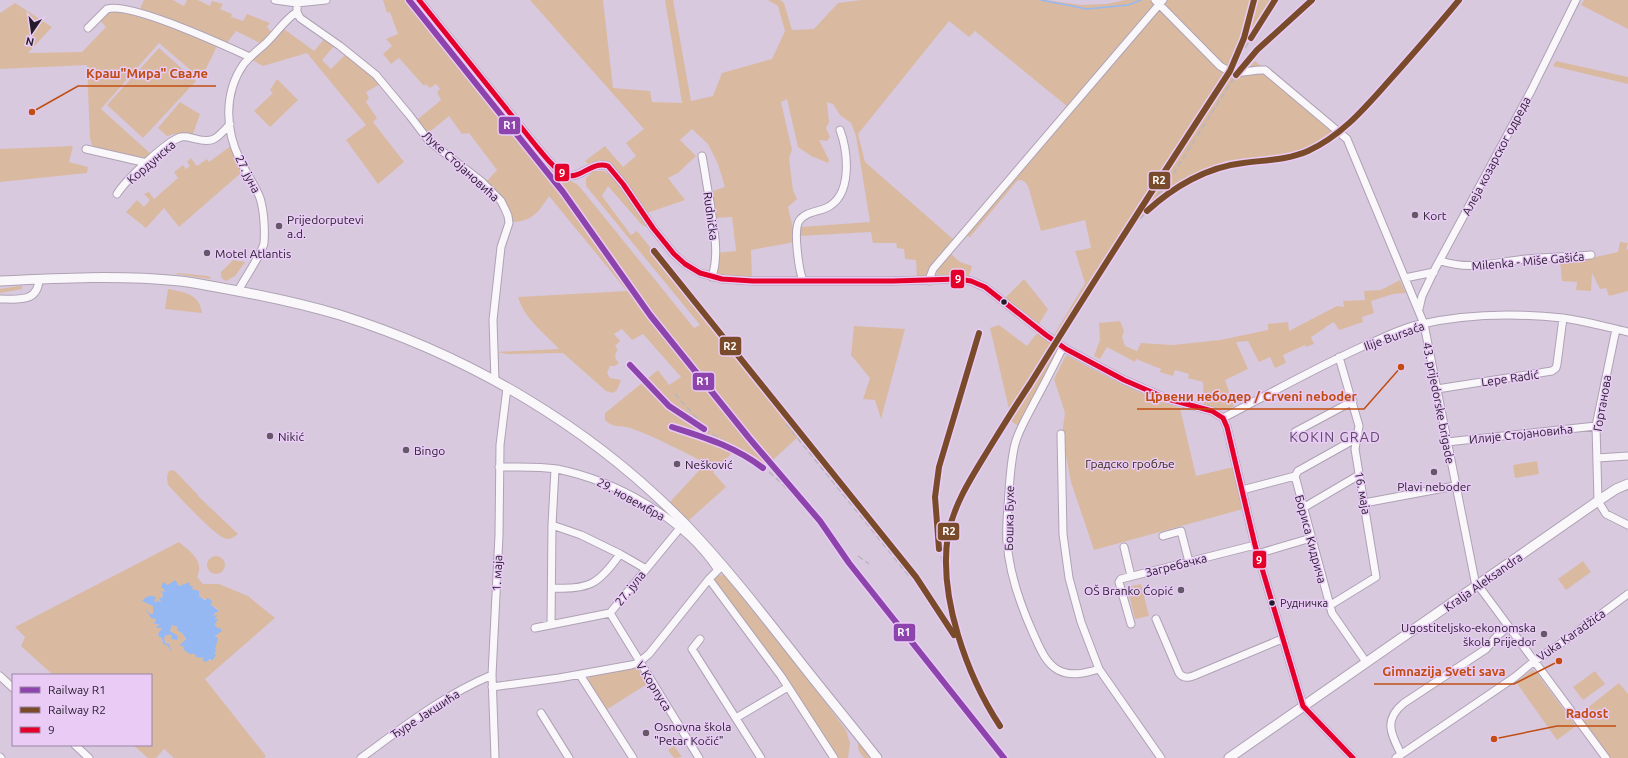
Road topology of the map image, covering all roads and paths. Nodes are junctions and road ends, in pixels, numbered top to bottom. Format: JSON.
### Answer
{"nodes":[{"id":1,"x":276,"y":0,"type":"edge"},
{"id":2,"x":326,"y":0,"type":"edge"},
{"id":3,"x":419,"y":0,"type":"edge"},
{"id":4,"x":1576,"y":0,"type":"edge"},
{"id":5,"x":1159,"y":2,"type":"edge"},
{"id":6,"x":297,"y":3,"type":"junction"},
{"id":7,"x":297,"y":12,"type":"junction"},
{"id":8,"x":88,"y":28,"type":"dead end"},
{"id":9,"x":250,"y":57,"type":"junction"},
{"id":10,"x":230,"y":124,"type":"junction"},
{"id":11,"x":840,"y":130,"type":"dead end"},
{"id":12,"x":86,"y":149,"type":"dead end"},
{"id":13,"x":702,"y":156,"type":"dead end"},
{"id":14,"x":147,"y":163,"type":"junction"},
{"id":15,"x":117,"y":194,"type":"dead end"},
{"id":16,"x":1591,"y":255,"type":"dead end"},
{"id":17,"x":1441,"y":262,"type":"junction"},
{"id":18,"x":1434,"y":272,"type":"junction"},
{"id":19,"x":712,"y":277,"type":"junction"},
{"id":20,"x":1405,"y":278,"type":"junction"},
{"id":21,"x":39,"y":279,"type":"junction"},
{"id":22,"x":0,"y":281,"type":"edge"},
{"id":23,"x":803,"y":281,"type":"junction"},
{"id":24,"x":930,"y":281,"type":"junction"},
{"id":25,"x":238,"y":291,"type":"junction"},
{"id":26,"x":0,"y":299,"type":"edge"},
{"id":27,"x":1420,"y":312,"type":"junction"},
{"id":28,"x":1563,"y":318,"type":"junction"},
{"id":29,"x":1424,"y":324,"type":"junction"},
{"id":30,"x":1616,"y":329,"type":"junction"},
{"id":31,"x":1628,"y":332,"type":"edge"},
{"id":32,"x":1063,"y":347,"type":"junction"},
{"id":33,"x":1339,"y":357,"type":"junction"},
{"id":34,"x":495,"y":380,"type":"junction"},
{"id":35,"x":507,"y":388,"type":"junction"},
{"id":36,"x":1437,"y":389,"type":"junction"},
{"id":37,"x":1353,"y":401,"type":"junction"},
{"id":38,"x":1223,"y":418,"type":"junction"},
{"id":39,"x":1596,"y":426,"type":"junction"},
{"id":40,"x":1295,"y":432,"type":"dead end"},
{"id":41,"x":1062,"y":434,"type":"dead end"},
{"id":42,"x":1357,"y":438,"type":"junction"},
{"id":43,"x":1447,"y":442,"type":"junction"},
{"id":44,"x":1628,"y":456,"type":"edge"},
{"id":45,"x":1597,"y":458,"type":"junction"},
{"id":46,"x":499,"y":467,"type":"junction"},
{"id":47,"x":555,"y":469,"type":"junction"},
{"id":48,"x":1359,"y":475,"type":"junction"},
{"id":49,"x":1295,"y":476,"type":"junction"},
{"id":50,"x":1628,"y":484,"type":"edge"},
{"id":51,"x":1455,"y":486,"type":"junction"},
{"id":52,"x":1242,"y":490,"type":"junction"},
{"id":53,"x":1598,"y":501,"type":"junction"},
{"id":54,"x":1364,"y":503,"type":"junction"},
{"id":55,"x":1303,"y":508,"type":"junction"},
{"id":56,"x":552,"y":525,"type":"junction"},
{"id":57,"x":1628,"y":525,"type":"edge"},
{"id":58,"x":683,"y":526,"type":"junction"},
{"id":59,"x":1163,"y":536,"type":"dead end"},
{"id":60,"x":1311,"y":538,"type":"junction"},
{"id":61,"x":1255,"y":546,"type":"junction"},
{"id":62,"x":1124,"y":547,"type":"dead end"},
{"id":63,"x":620,"y":554,"type":"junction"},
{"id":64,"x":1257,"y":554,"type":"junction"},
{"id":65,"x":1189,"y":562,"type":"junction"},
{"id":66,"x":720,"y":568,"type":"junction"},
{"id":67,"x":646,"y":569,"type":"junction"},
{"id":68,"x":1131,"y":576,"type":"junction"},
{"id":69,"x":709,"y":579,"type":"junction"},
{"id":70,"x":1477,"y":586,"type":"junction"},
{"id":71,"x":553,"y":588,"type":"junction"},
{"id":72,"x":1628,"y":594,"type":"edge"},
{"id":73,"x":1329,"y":606,"type":"junction"},
{"id":74,"x":610,"y":613,"type":"junction"},
{"id":75,"x":1156,"y":619,"type":"dead end"},
{"id":76,"x":1132,"y":624,"type":"dead end"},
{"id":77,"x":551,"y":625,"type":"junction"},
{"id":78,"x":1508,"y":627,"type":"junction"},
{"id":79,"x":535,"y":628,"type":"dead end"},
{"id":80,"x":700,"y":639,"type":"dead end"},
{"id":81,"x":1282,"y":639,"type":"junction"},
{"id":82,"x":640,"y":662,"type":"junction"},
{"id":83,"x":1366,"y":662,"type":"junction"},
{"id":84,"x":1533,"y":662,"type":"junction"},
{"id":85,"x":1099,"y":669,"type":"junction"},
{"id":86,"x":492,"y":675,"type":"junction"},
{"id":87,"x":580,"y":675,"type":"junction"},
{"id":88,"x":0,"y":676,"type":"edge"},
{"id":89,"x":3,"y":684,"type":"edge"},
{"id":90,"x":492,"y":687,"type":"junction"},
{"id":91,"x":788,"y":687,"type":"junction"},
{"id":92,"x":1303,"y":706,"type":"junction"},
{"id":93,"x":541,"y":713,"type":"dead end"},
{"id":94,"x":736,"y":718,"type":"junction"},
{"id":95,"x":76,"y":746,"type":"edge"},
{"id":96,"x":1399,"y":756,"type":"edge"},
{"id":97,"x":89,"y":758,"type":"edge"},
{"id":98,"x":361,"y":758,"type":"edge"},
{"id":99,"x":495,"y":758,"type":"edge"},
{"id":100,"x":569,"y":758,"type":"edge"},
{"id":101,"x":633,"y":758,"type":"edge"},
{"id":102,"x":700,"y":758,"type":"edge"},
{"id":103,"x":761,"y":758,"type":"edge"},
{"id":104,"x":834,"y":758,"type":"edge"},
{"id":105,"x":877,"y":758,"type":"edge"},
{"id":106,"x":1161,"y":758,"type":"edge"},
{"id":107,"x":1229,"y":758,"type":"edge"},
{"id":108,"x":1353,"y":758,"type":"edge"},
{"id":109,"x":1606,"y":758,"type":"edge"}],
"edges":[{"from":1,"to":6,"type":"street"},
{"from":2,"to":6,"type":"street"},
{"from":3,"to":19,"type":"street"},
{"from":4,"to":17,"type":"street","name":"Алеја козарског одреда"},
{"from":5,"to":20,"type":"street","name":"43. prijedorske brigade"},
{"from":5,"to":24,"type":"street"},
{"from":6,"to":7,"type":"street"},
{"from":7,"to":9,"type":"street","name":"27. јуна"},
{"from":7,"to":34,"type":"street","name":"Луке Стојановића"},
{"from":8,"to":9,"type":"street"},
{"from":9,"to":10,"type":"street","name":"27. јуна"},
{"from":10,"to":14,"type":"street","name":"Кордунска"},
{"from":10,"to":25,"type":"street","name":"27. јуна"},
{"from":11,"to":23,"type":"street"},
{"from":12,"to":14,"type":"street"},
{"from":13,"to":19,"type":"street","name":"Rudnička"},
{"from":14,"to":15,"type":"street","name":"Кордунска"},
{"from":16,"to":17,"type":"street","name":"Milenka - Miše Gašića"},
{"from":17,"to":18,"type":"street","name":"Алеја козарског одреда"},
{"from":18,"to":20,"type":"street"},
{"from":18,"to":27,"type":"street","name":"Алеја козарског одреда"},
{"from":19,"to":23,"type":"street"},
{"from":20,"to":27,"type":"street","name":"43. prijedorske brigade"},
{"from":21,"to":22,"type":"main road"},
{"from":21,"to":25,"type":"main road"},
{"from":21,"to":26,"type":"street"},
{"from":23,"to":24,"type":"street"},
{"from":24,"to":32,"type":"street"},
{"from":25,"to":34,"type":"main road"},
{"from":27,"to":29,"type":"street","name":"43. prijedorske brigade"},
{"from":28,"to":29,"type":"street","name":"Ilije Bursaća"},
{"from":28,"to":30,"type":"street","name":"Ilije Bursaća"},
{"from":28,"to":36,"type":"street","name":"Lepe Radić"},
{"from":29,"to":33,"type":"street","name":"Ilije Bursaća"},
{"from":29,"to":36,"type":"street","name":"43. prijedorske brigade"},
{"from":30,"to":31,"type":"street","name":"Ilije Bursaća"},
{"from":30,"to":39,"type":"street","name":"Гортанова"},
{"from":32,"to":38,"type":"street"},
{"from":32,"to":85,"type":"street","name":"Бошка Бухе"},
{"from":33,"to":37,"type":"street","name":"16. маја"},
{"from":33,"to":38,"type":"street","name":"Ilije Bursaća"},
{"from":34,"to":35,"type":"main road"},
{"from":35,"to":46,"type":"street","name":"1. маја"},
{"from":35,"to":58,"type":"main road"},
{"from":36,"to":43,"type":"street","name":"43. prijedorske brigade"},
{"from":37,"to":40,"type":"street"},
{"from":37,"to":42,"type":"street","name":"16. маја"},
{"from":38,"to":52,"type":"street"},
{"from":39,"to":43,"type":"street","name":"Илије Стојановића"},
{"from":39,"to":45,"type":"street","name":"Гортанова"},
{"from":41,"to":85,"type":"street"},
{"from":42,"to":48,"type":"street","name":"16. маја"},
{"from":42,"to":49,"type":"street"},
{"from":43,"to":51,"type":"street","name":"43. prijedorske brigade"},
{"from":44,"to":45,"type":"street"},
{"from":45,"to":53,"type":"street","name":"Гортанова"},
{"from":46,"to":47,"type":"street","name":"29. новембра"},
{"from":46,"to":86,"type":"street","name":"1. маја"},
{"from":47,"to":56,"type":"street"},
{"from":47,"to":58,"type":"street","name":"29. новембра"},
{"from":48,"to":54,"type":"street","name":"16. маја"},
{"from":48,"to":55,"type":"street"},
{"from":49,"to":52,"type":"street"},
{"from":49,"to":55,"type":"street","name":"Бориса Kидрича"},
{"from":50,"to":53,"type":"main road","name":"Kralja Aleksandra"},
{"from":51,"to":54,"type":"street"},
{"from":51,"to":70,"type":"street","name":"43. prijedorske brigade"},
{"from":52,"to":61,"type":"street"},
{"from":53,"to":57,"type":"street"},
{"from":53,"to":70,"type":"main road","name":"Kralja Aleksandra"},
{"from":54,"to":73,"type":"street","name":"16. маја"},
{"from":55,"to":60,"type":"street","name":"Бориса Kидрича"},
{"from":56,"to":63,"type":"street"},
{"from":56,"to":71,"type":"street"},
{"from":58,"to":66,"type":"main road"},
{"from":58,"to":67,"type":"street","name":"27. јула"},
{"from":59,"to":65,"type":"street"},
{"from":60,"to":64,"type":"street"},
{"from":60,"to":73,"type":"street","name":"Бориса Kидрича"},
{"from":61,"to":64,"type":"street"},
{"from":61,"to":65,"type":"street","name":"Загребачка"},
{"from":62,"to":68,"type":"street"},
{"from":63,"to":67,"type":"street"},
{"from":63,"to":71,"type":"street"},
{"from":64,"to":81,"type":"street"},
{"from":65,"to":68,"type":"street","name":"Загребачка"},
{"from":66,"to":69,"type":"street"},
{"from":66,"to":105,"type":"main road"},
{"from":67,"to":74,"type":"street","name":"27. јула"},
{"from":68,"to":76,"type":"street","name":"Загребачка"},
{"from":69,"to":82,"type":"street"},
{"from":69,"to":91,"type":"street"},
{"from":70,"to":78,"type":"street","name":"43. prijedorske brigade"},
{"from":70,"to":83,"type":"main road","name":"Kralja Aleksandra"},
{"from":71,"to":77,"type":"street"},
{"from":72,"to":84,"type":"street","name":"Vuka Karadžića"},
{"from":73,"to":83,"type":"street","name":"Бориса Kидрича"},
{"from":74,"to":77,"type":"street","name":"27. јула"},
{"from":74,"to":82,"type":"street","name":"V Корпуса"},
{"from":75,"to":81,"type":"street"},
{"from":77,"to":79,"type":"street","name":"27. јула"},
{"from":78,"to":84,"type":"street","name":"43. prijedorske brigade"},
{"from":78,"to":96,"type":"street"},
{"from":80,"to":94,"type":"street"},
{"from":81,"to":92,"type":"street"},
{"from":82,"to":87,"type":"street"},
{"from":82,"to":102,"type":"street","name":"V Корпуса"},
{"from":83,"to":92,"type":"main road","name":"Kralja Aleksandra"},
{"from":84,"to":96,"type":"street","name":"Vuka Karadžića"},
{"from":84,"to":109,"type":"street","name":"43. prijedorske brigade"},
{"from":85,"to":106,"type":"street"},
{"from":86,"to":90,"type":"street","name":"1. маја"},
{"from":86,"to":98,"type":"street","name":"Ђуре Јакшића"},
{"from":87,"to":90,"type":"street"},
{"from":87,"to":101,"type":"street"},
{"from":88,"to":89,"type":"street"},
{"from":90,"to":99,"type":"street","name":"1. маја"},
{"from":91,"to":94,"type":"street"},
{"from":91,"to":104,"type":"street"},
{"from":92,"to":107,"type":"main road","name":"Kralja Aleksandra"},
{"from":92,"to":108,"type":"street"},
{"from":93,"to":100,"type":"street"},
{"from":94,"to":103,"type":"street"},
{"from":95,"to":97,"type":"street"}]}
